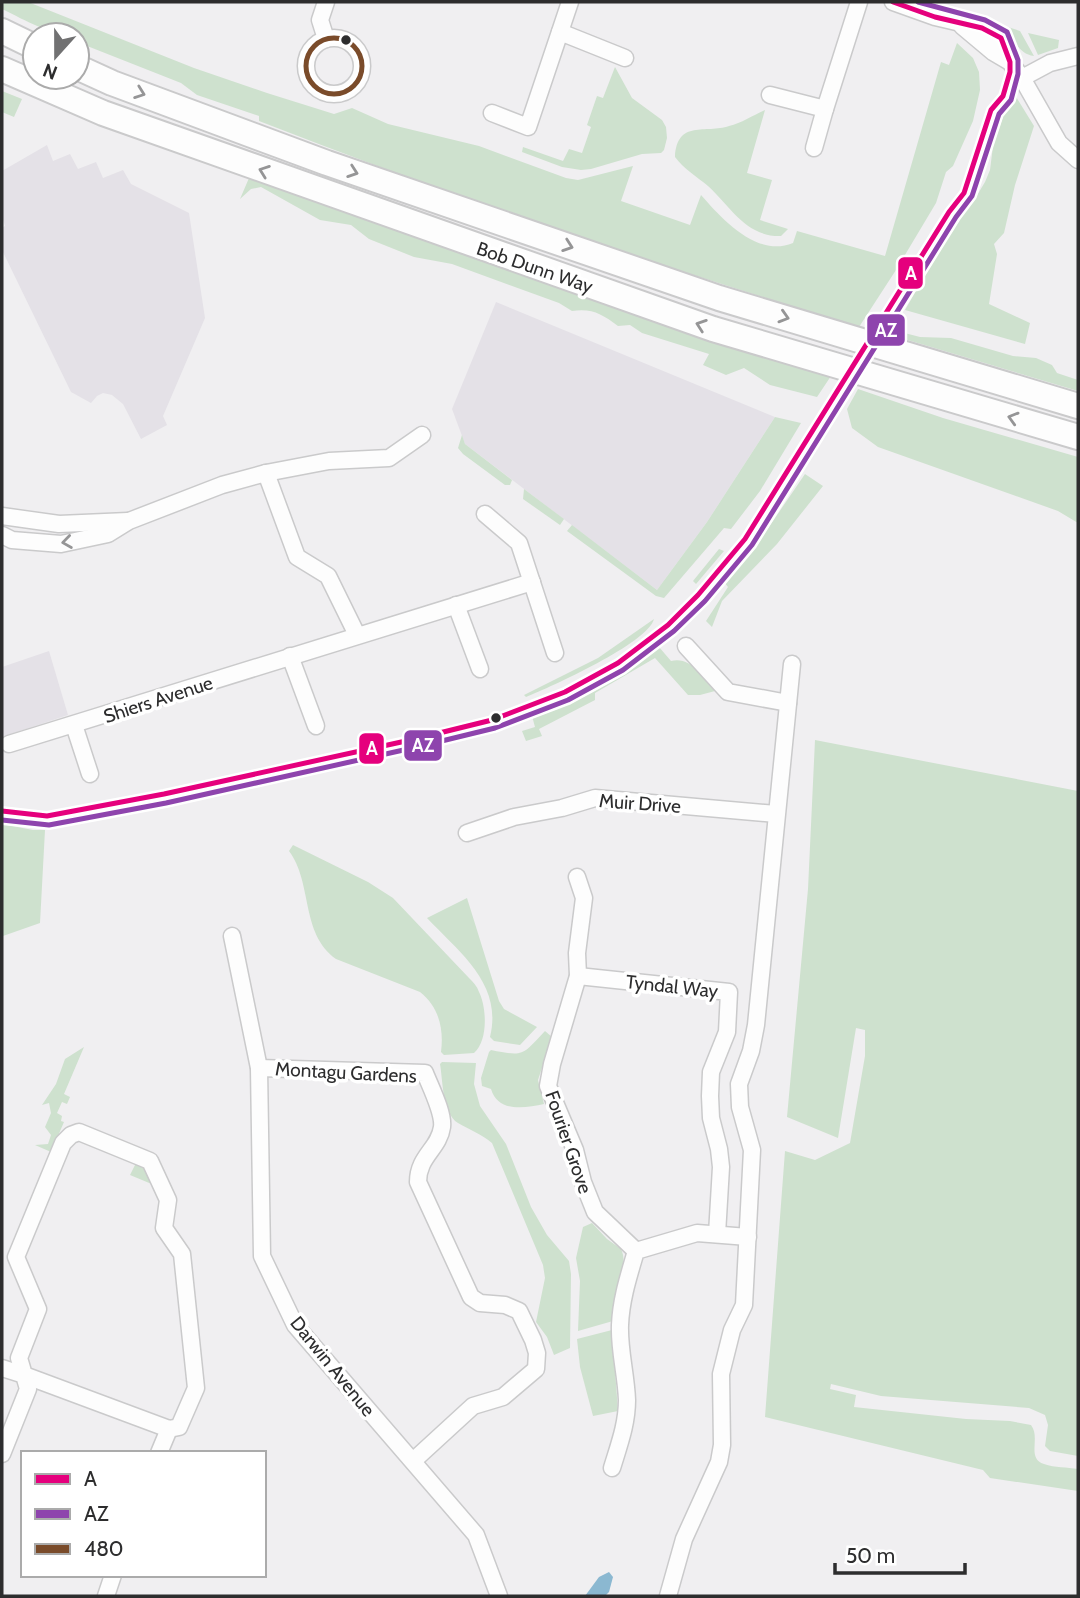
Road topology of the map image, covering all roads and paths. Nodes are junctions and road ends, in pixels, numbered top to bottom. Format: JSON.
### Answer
{"nodes":[{"id":1,"x":326,"y":2,"type":"edge"},
{"id":2,"x":570,"y":2,"type":"edge"},
{"id":3,"x":859,"y":2,"type":"edge"},
{"id":4,"x":894,"y":2,"type":"edge"},
{"id":5,"x":2,"y":32,"type":"edge"},
{"id":6,"x":560,"y":32,"type":"junction"},
{"id":7,"x":326,"y":39,"type":"dead end"},
{"id":8,"x":21,"y":41,"type":"edge"},
{"id":9,"x":1078,"y":56,"type":"edge"},
{"id":10,"x":625,"y":58,"type":"dead end"},
{"id":11,"x":2,"y":69,"type":"edge"},
{"id":12,"x":91,"y":73,"type":"edge"},
{"id":13,"x":1022,"y":78,"type":"junction"},
{"id":14,"x":770,"y":95,"type":"dead end"},
{"id":15,"x":825,"y":109,"type":"junction"},
{"id":16,"x":492,"y":113,"type":"dead end"},
{"id":17,"x":814,"y":148,"type":"dead end"},
{"id":18,"x":1078,"y":160,"type":"edge"},
{"id":19,"x":1078,"y":406,"type":"edge"},
{"id":20,"x":422,"y":435,"type":"dead end"},
{"id":21,"x":1078,"y":437,"type":"edge"},
{"id":22,"x":266,"y":473,"type":"junction"},
{"id":23,"x":485,"y":514,"type":"dead end"},
{"id":24,"x":2,"y":516,"type":"edge"},
{"id":25,"x":129,"y":521,"type":"junction"},
{"id":26,"x":2,"y":535,"type":"edge"},
{"id":27,"x":532,"y":582,"type":"junction"},
{"id":28,"x":456,"y":605,"type":"junction"},
{"id":29,"x":357,"y":635,"type":"junction"},
{"id":30,"x":686,"y":646,"type":"dead end"},
{"id":31,"x":555,"y":653,"type":"dead end"},
{"id":32,"x":290,"y":656,"type":"junction"},
{"id":33,"x":792,"y":664,"type":"dead end"},
{"id":34,"x":480,"y":669,"type":"dead end"},
{"id":35,"x":788,"y":703,"type":"junction"},
{"id":36,"x":74,"y":725,"type":"junction"},
{"id":37,"x":316,"y":726,"type":"dead end"},
{"id":38,"x":9,"y":744,"type":"dead end"},
{"id":39,"x":90,"y":774,"type":"dead end"},
{"id":40,"x":776,"y":814,"type":"junction"},
{"id":41,"x":467,"y":833,"type":"dead end"},
{"id":42,"x":577,"y":877,"type":"dead end"},
{"id":43,"x":232,"y":936,"type":"dead end"},
{"id":44,"x":578,"y":976,"type":"junction"},
{"id":45,"x":259,"y":1068,"type":"junction"},
{"id":46,"x":717,"y":1234,"type":"junction"},
{"id":47,"x":748,"y":1237,"type":"junction"},
{"id":48,"x":636,"y":1251,"type":"junction"},
{"id":49,"x":2,"y":1368,"type":"edge"},
{"id":50,"x":24,"y":1375,"type":"junction"},
{"id":51,"x":169,"y":1429,"type":"junction"},
{"id":52,"x":160,"y":1451,"type":"edge"},
{"id":53,"x":2,"y":1454,"type":"edge"},
{"id":54,"x":413,"y":1461,"type":"junction"},
{"id":55,"x":612,"y":1468,"type":"dead end"},
{"id":56,"x":113,"y":1577,"type":"edge"},
{"id":57,"x":106,"y":1596,"type":"edge"},
{"id":58,"x":499,"y":1596,"type":"edge"},
{"id":59,"x":668,"y":1596,"type":"edge"}],
"edges":[{"from":1,"to":7,"type":"street"},
{"from":2,"to":6,"type":"street"},
{"from":3,"to":15,"type":"street"},
{"from":4,"to":13,"type":"street"},
{"from":5,"to":8,"type":"main road"},
{"from":6,"to":10,"type":"street"},
{"from":6,"to":16,"type":"street"},
{"from":9,"to":13,"type":"street"},
{"from":21,"to":11,"type":"main road","name":"Bob Dunn Way","one_way":true},
{"from":12,"to":19,"type":"main road","name":"Bob Dunn Way","one_way":true},
{"from":13,"to":18,"type":"street"},
{"from":14,"to":15,"type":"street"},
{"from":15,"to":17,"type":"street"},
{"from":20,"to":22,"type":"street"},
{"from":22,"to":25,"type":"street"},
{"from":22,"to":29,"type":"street"},
{"from":23,"to":27,"type":"street"},
{"from":24,"to":25,"type":"street"},
{"from":25,"to":26,"type":"street","one_way":true},
{"from":27,"to":28,"type":"street","name":"Shiers Avenue"},
{"from":27,"to":31,"type":"street"},
{"from":28,"to":29,"type":"street","name":"Shiers Avenue"},
{"from":28,"to":34,"type":"street"},
{"from":29,"to":32,"type":"street","name":"Shiers Avenue"},
{"from":30,"to":35,"type":"street"},
{"from":32,"to":36,"type":"street","name":"Shiers Avenue"},
{"from":32,"to":37,"type":"street"},
{"from":33,"to":35,"type":"street"},
{"from":35,"to":40,"type":"street"},
{"from":36,"to":38,"type":"street","name":"Shiers Avenue"},
{"from":36,"to":39,"type":"street"},
{"from":40,"to":41,"type":"street","name":"Muir Drive"},
{"from":40,"to":47,"type":"street"},
{"from":42,"to":44,"type":"street","name":"Fourier Grove"},
{"from":43,"to":45,"type":"street","name":"Darwin Avenue"},
{"from":44,"to":46,"type":"street","name":"Tyndal Way"},
{"from":44,"to":48,"type":"street","name":"Fourier Grove"},
{"from":45,"to":54,"type":"street","name":"Darwin Avenue"},
{"from":45,"to":54,"type":"street","name":"Montagu Gardens"},
{"from":46,"to":47,"type":"street"},
{"from":46,"to":48,"type":"street"},
{"from":47,"to":59,"type":"street"},
{"from":48,"to":55,"type":"street"},
{"from":49,"to":50,"type":"street"},
{"from":50,"to":51,"type":"street"},
{"from":50,"to":51,"type":"street"},
{"from":50,"to":53,"type":"street"},
{"from":51,"to":52,"type":"street"},
{"from":54,"to":58,"type":"street","name":"Darwin Avenue"},
{"from":56,"to":57,"type":"street"}]}
